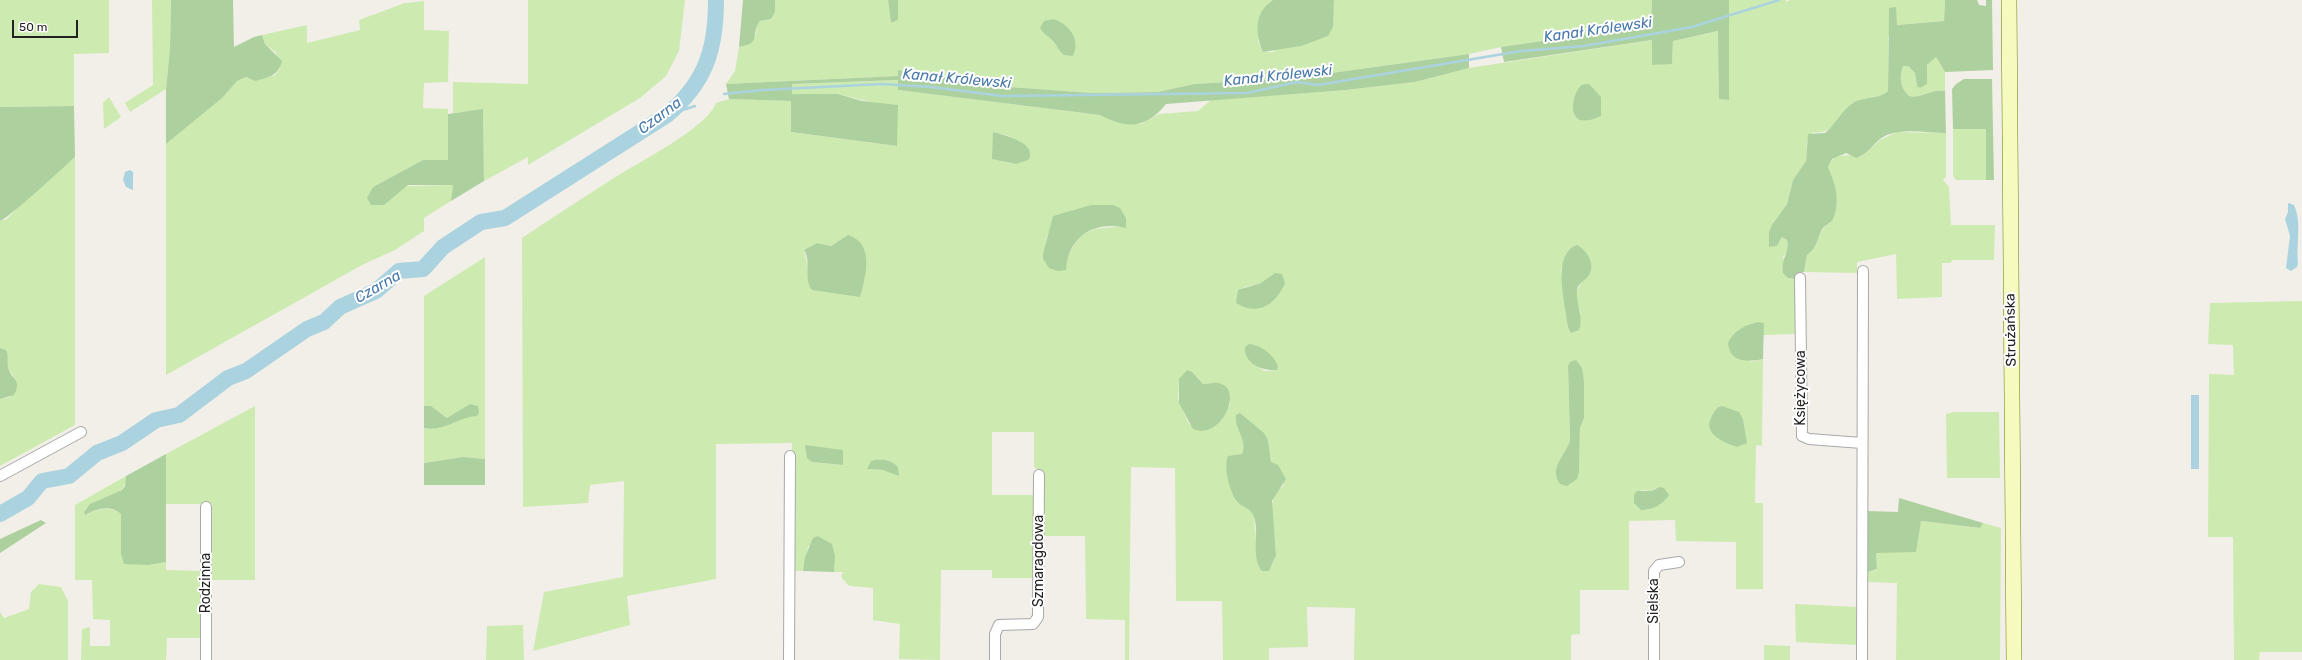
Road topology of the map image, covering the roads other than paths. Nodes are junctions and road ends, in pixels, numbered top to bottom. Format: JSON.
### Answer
{"nodes":[{"id":1,"x":2009,"y":0,"type":"edge"},
{"id":2,"x":1863,"y":271,"type":"dead end"},
{"id":3,"x":1800,"y":278,"type":"dead end"},
{"id":4,"x":81,"y":432,"type":"dead end"},
{"id":5,"x":1862,"y":443,"type":"junction"},
{"id":6,"x":790,"y":456,"type":"dead end"},
{"id":7,"x":1039,"y":475,"type":"dead end"},
{"id":8,"x":0,"y":476,"type":"edge"},
{"id":9,"x":206,"y":507,"type":"dead end"},
{"id":10,"x":1679,"y":562,"type":"dead end"},
{"id":11,"x":206,"y":660,"type":"edge"},
{"id":12,"x":789,"y":660,"type":"edge"},
{"id":13,"x":995,"y":660,"type":"edge"},
{"id":14,"x":1654,"y":660,"type":"edge"},
{"id":15,"x":1862,"y":660,"type":"edge"},
{"id":16,"x":2014,"y":660,"type":"edge"}],
"edges":[{"from":1,"to":16,"type":"main road","name":"Strużańska"},
{"from":2,"to":5,"type":"street"},
{"from":3,"to":5,"type":"street","name":"Księżycowa"},
{"from":4,"to":8,"type":"street"},
{"from":5,"to":15,"type":"street"},
{"from":6,"to":12,"type":"street"},
{"from":7,"to":13,"type":"street","name":"Szmaragdowa"},
{"from":9,"to":11,"type":"street","name":"Rodzinna"},
{"from":10,"to":14,"type":"street","name":"Sielska"}]}
